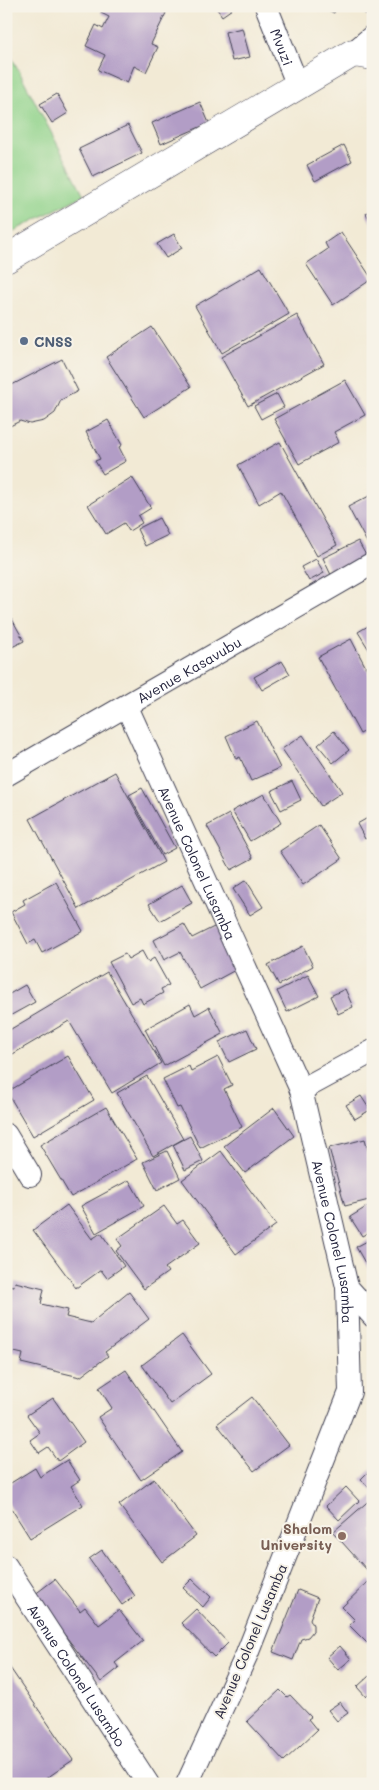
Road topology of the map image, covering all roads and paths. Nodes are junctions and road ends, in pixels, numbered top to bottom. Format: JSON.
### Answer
{"nodes":[{"id":1,"x":266,"y":6,"type":"edge"},
{"id":2,"x":366,"y":49,"type":"edge"},
{"id":3,"x":298,"y":86,"type":"junction"},
{"id":4,"x":6,"y":259,"type":"edge"},
{"id":5,"x":373,"y":563,"type":"edge"},
{"id":6,"x":127,"y":707,"type":"junction"},
{"id":7,"x":6,"y":775,"type":"edge"},
{"id":8,"x":373,"y":1051,"type":"edge"},
{"id":9,"x":301,"y":1090,"type":"junction"},
{"id":10,"x":6,"y":1135,"type":"edge"},
{"id":11,"x":30,"y":1175,"type":"dead end"},
{"id":12,"x":347,"y":1287,"type":"junction"},
{"id":13,"x":373,"y":1316,"type":"edge"},
{"id":14,"x":6,"y":1566,"type":"edge"},
{"id":15,"x":148,"y":1784,"type":"edge"},
{"id":16,"x":187,"y":1784,"type":"edge"}],
"edges":[{"from":1,"to":3,"type":"street","name":"Mvuzi"},
{"from":2,"to":3,"type":"street"},
{"from":3,"to":4,"type":"street"},
{"from":5,"to":6,"type":"street","name":"Avenue Kasavubu"},
{"from":6,"to":7,"type":"street","name":"Avenue Kasavubu"},
{"from":6,"to":9,"type":"street","name":"Avenue Colonel Lusamba"},
{"from":8,"to":9,"type":"street"},
{"from":9,"to":12,"type":"street","name":"Avenue Colonel Lusamba"},
{"from":10,"to":11,"type":"street"},
{"from":12,"to":13,"type":"street"},
{"from":12,"to":16,"type":"street","name":"Avenue Colonel Lusamba"},
{"from":14,"to":15,"type":"street","name":"Avenue Colonel Lusambo"}]}
